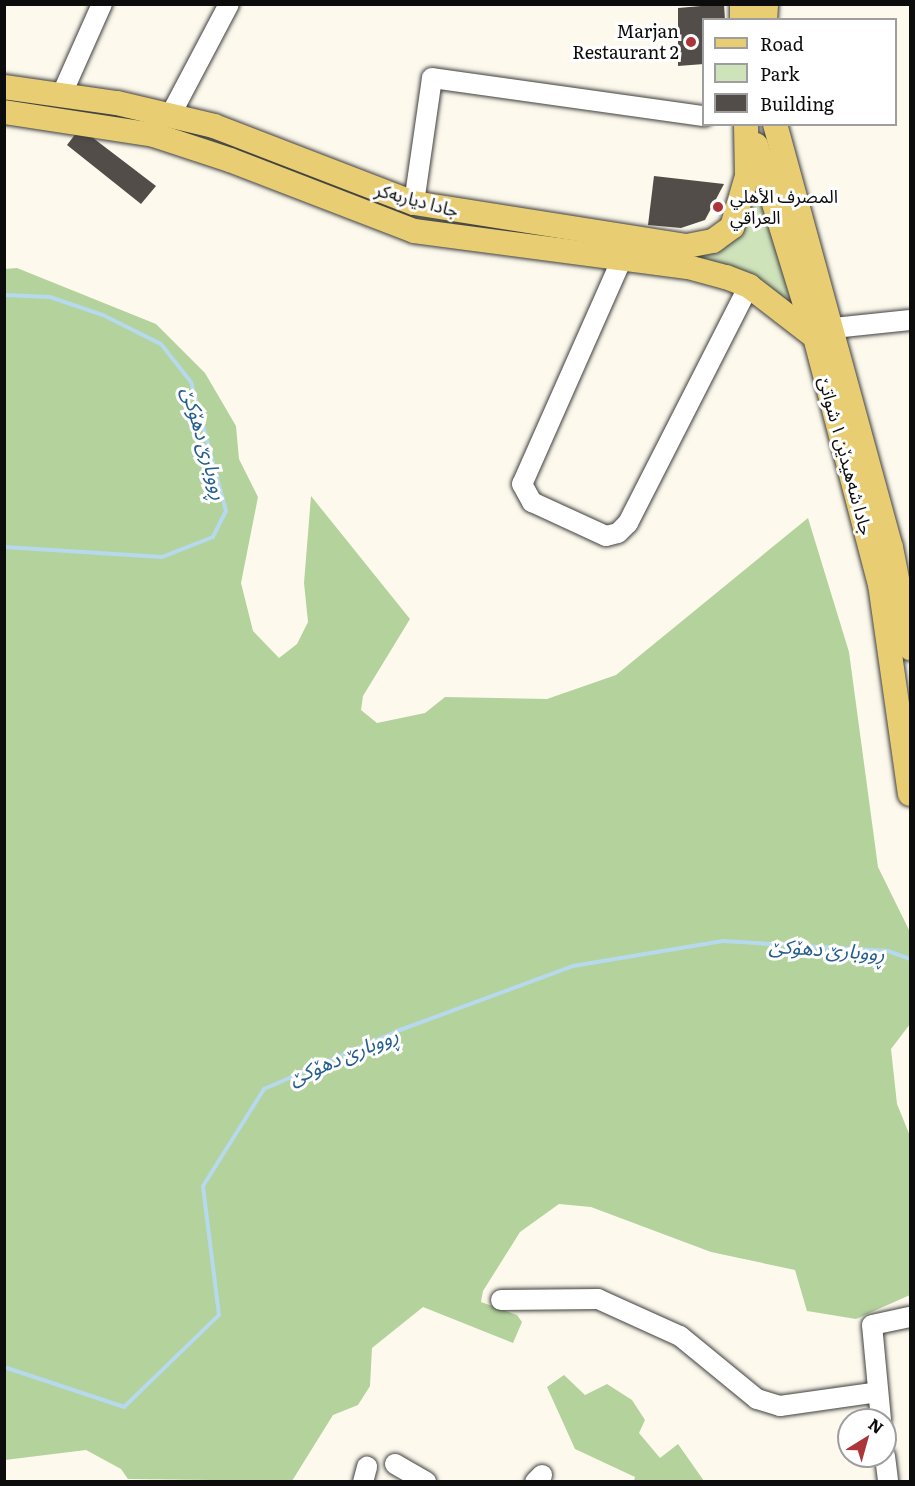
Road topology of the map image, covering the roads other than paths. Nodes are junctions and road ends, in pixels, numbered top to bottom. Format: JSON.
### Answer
{"nodes":[{"id":1,"x":102,"y":4,"type":"edge"},
{"id":2,"x":229,"y":4,"type":"edge"},
{"id":3,"x":4,"y":87,"type":"edge"},
{"id":4,"x":61,"y":96,"type":"junction"},
{"id":5,"x":4,"y":112,"type":"edge"},
{"id":6,"x":171,"y":114,"type":"junction"},
{"id":7,"x":702,"y":116,"type":"edge"},
{"id":8,"x":746,"y":126,"type":"edge"},
{"id":9,"x":752,"y":126,"type":"edge"},
{"id":10,"x":774,"y":126,"type":"edge"},
{"id":11,"x":414,"y":203,"type":"junction"},
{"id":12,"x":561,"y":229,"type":"junction"},
{"id":13,"x":558,"y":254,"type":"junction"},
{"id":14,"x":621,"y":261,"type":"junction"},
{"id":15,"x":749,"y":286,"type":"junction"},
{"id":16,"x":910,"y":320,"type":"edge"},
{"id":17,"x":824,"y":333,"type":"junction"},
{"id":18,"x":910,"y":648,"type":"edge"},
{"id":19,"x":910,"y":794,"type":"edge"},
{"id":20,"x":501,"y":1299,"type":"dead end"},
{"id":21,"x":910,"y":1317,"type":"edge"},
{"id":22,"x":878,"y":1392,"type":"junction"},
{"id":23,"x":880,"y":1408,"type":"edge"},
{"id":24,"x":395,"y":1464,"type":"dead end"},
{"id":25,"x":426,"y":1482,"type":"edge"}],
"edges":[{"from":1,"to":4,"type":"street"},
{"from":2,"to":6,"type":"street"},
{"from":3,"to":4,"type":"main road","name":"جادا دیاربه‌كر"},
{"from":4,"to":6,"type":"main road","name":"جادا دیاربه‌كر"},
{"from":5,"to":13,"type":"main road","name":"جادا دیاربه‌كر"},
{"from":6,"to":11,"type":"main road","name":"جادا دیاربه‌كر"},
{"from":7,"to":11,"type":"street"},
{"from":8,"to":12,"type":"main road","name":"جادا دیاربه‌كر"},
{"from":9,"to":17,"type":"main road","name":"جادا شەهیدێن ١ شواتێ"},
{"from":10,"to":17,"type":"main road","name":"جادا شەهیدێن ١ شواتێ"},
{"from":11,"to":12,"type":"main road","name":"جادا دیاربه‌كر"},
{"from":12,"to":13,"type":"main road"},
{"from":13,"to":14,"type":"main road","name":"جادا دیاربه‌كر"},
{"from":14,"to":15,"type":"main road","name":"جادا دیاربه‌كر"},
{"from":14,"to":15,"type":"street"},
{"from":15,"to":17,"type":"main road","name":"جادا دیاربه‌كر"},
{"from":16,"to":17,"type":"street"},
{"from":17,"to":18,"type":"main road","name":"جادا شەهیدێن ١ شواتێ"},
{"from":17,"to":19,"type":"main road","name":"جادا شەهیدێن ١ شواتێ"},
{"from":20,"to":22,"type":"street"},
{"from":21,"to":22,"type":"street"},
{"from":22,"to":23,"type":"street"},
{"from":24,"to":25,"type":"street"}]}
